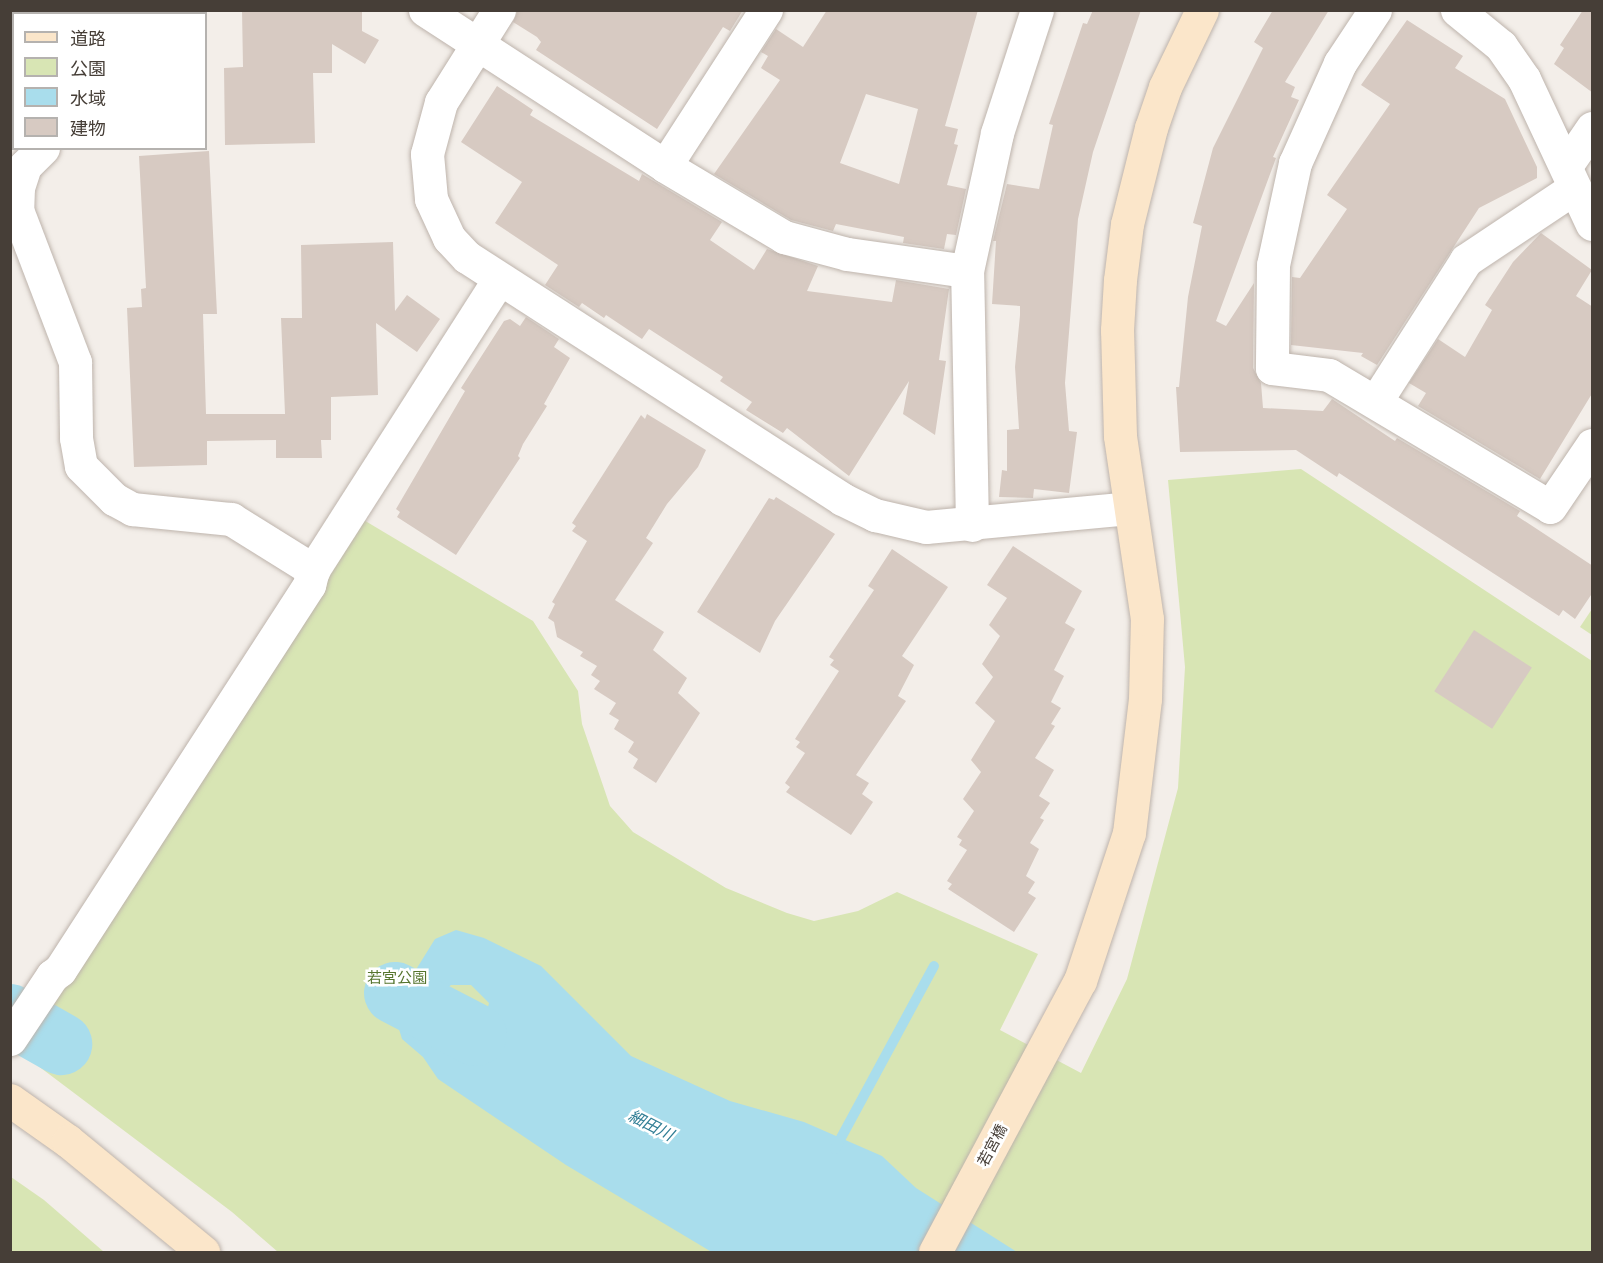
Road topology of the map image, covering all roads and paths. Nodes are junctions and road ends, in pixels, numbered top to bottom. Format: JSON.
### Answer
{"nodes":[{"id":1,"x":425,"y":10,"type":"edge"},
{"id":2,"x":499,"y":10,"type":"edge"},
{"id":3,"x":766,"y":10,"type":"edge"},
{"id":4,"x":1037,"y":10,"type":"edge"},
{"id":5,"x":1202,"y":10,"type":"edge"},
{"id":6,"x":1375,"y":10,"type":"edge"},
{"id":7,"x":1457,"y":10,"type":"edge"},
{"id":8,"x":477,"y":44,"type":"junction"},
{"id":9,"x":1593,"y":129,"type":"edge"},
{"id":10,"x":41,"y":150,"type":"edge"},
{"id":11,"x":665,"y":166,"type":"junction"},
{"id":12,"x":1570,"y":177,"type":"junction"},
{"id":13,"x":1593,"y":224,"type":"edge"},
{"id":14,"x":968,"y":271,"type":"junction"},
{"id":15,"x":499,"y":279,"type":"junction"},
{"id":16,"x":1376,"y":400,"type":"junction"},
{"id":17,"x":1593,"y":445,"type":"edge"},
{"id":18,"x":1129,"y":508,"type":"junction"},
{"id":19,"x":972,"y":525,"type":"junction"},
{"id":20,"x":313,"y":570,"type":"junction"},
{"id":21,"x":13,"y":1035,"type":"edge"},
{"id":22,"x":10,"y":1100,"type":"edge"},
{"id":23,"x":203,"y":1252,"type":"edge"},
{"id":24,"x":935,"y":1252,"type":"edge"}],
"edges":[{"from":1,"to":8,"type":"street"},
{"from":2,"to":8,"type":"street"},
{"from":3,"to":11,"type":"street"},
{"from":4,"to":14,"type":"street"},
{"from":5,"to":18,"type":"street","name":"若宮橋"},
{"from":6,"to":16,"type":"street"},
{"from":7,"to":12,"type":"street"},
{"from":8,"to":11,"type":"street"},
{"from":8,"to":15,"type":"street"},
{"from":9,"to":12,"type":"street"},
{"from":10,"to":20,"type":"street"},
{"from":11,"to":14,"type":"street"},
{"from":12,"to":13,"type":"street"},
{"from":12,"to":16,"type":"street"},
{"from":14,"to":19,"type":"street"},
{"from":15,"to":19,"type":"street"},
{"from":15,"to":20,"type":"street"},
{"from":16,"to":17,"type":"street"},
{"from":18,"to":19,"type":"street"},
{"from":18,"to":24,"type":"street","name":"若宮橋"},
{"from":20,"to":21,"type":"street"},
{"from":22,"to":23,"type":"street"}]}
